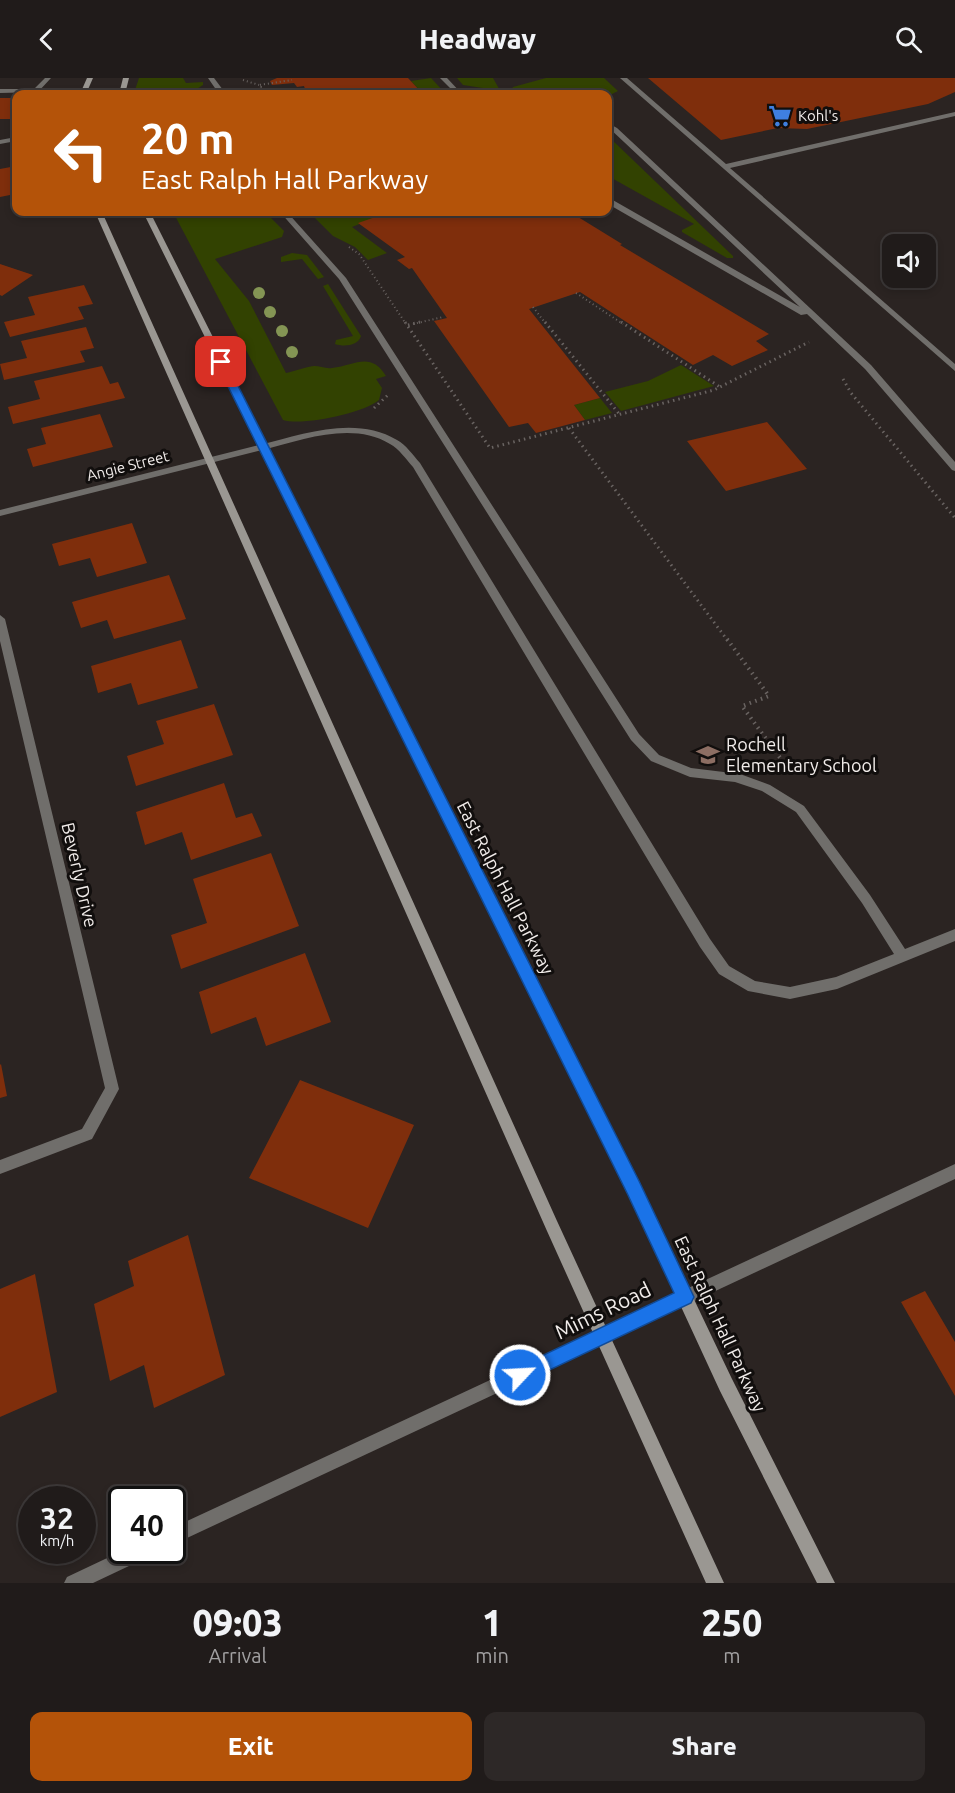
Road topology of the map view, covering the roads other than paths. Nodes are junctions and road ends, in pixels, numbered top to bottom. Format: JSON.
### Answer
{"nodes":[{"id":1,"x":48,"y":78,"type":"edge"},
{"id":2,"x":443,"y":78,"type":"edge"},
{"id":3,"x":623,"y":78,"type":"edge"},
{"id":4,"x":37,"y":90,"type":"edge"},
{"id":5,"x":455,"y":90,"type":"edge"},
{"id":6,"x":955,"y":114,"type":"edge"},
{"id":7,"x":612,"y":127,"type":"edge"},
{"id":8,"x":724,"y":167,"type":"junction"},
{"id":9,"x":612,"y":203,"type":"edge"},
{"id":10,"x":100,"y":216,"type":"edge"},
{"id":11,"x":148,"y":216,"type":"edge"},
{"id":12,"x":288,"y":216,"type":"edge"},
{"id":13,"x":821,"y":323,"type":"junction"},
{"id":14,"x":955,"y":368,"type":"edge"},
{"id":15,"x":263,"y":447,"type":"junction"},
{"id":16,"x":210,"y":461,"type":"junction"},
{"id":17,"x":955,"y":468,"type":"edge"},
{"id":18,"x":0,"y":513,"type":"edge"},
{"id":19,"x":0,"y":619,"type":"edge"},
{"id":20,"x":955,"y":935,"type":"edge"},
{"id":21,"x":902,"y":956,"type":"junction"},
{"id":22,"x":0,"y":1167,"type":"edge"},
{"id":23,"x":955,"y":1171,"type":"edge"},
{"id":24,"x":685,"y":1297,"type":"junction"},
{"id":25,"x":602,"y":1336,"type":"junction"},
{"id":26,"x":186,"y":1530,"type":"edge"},
{"id":27,"x":114,"y":1564,"type":"edge"},
{"id":28,"x":74,"y":1583,"type":"edge"},
{"id":29,"x":715,"y":1583,"type":"edge"},
{"id":30,"x":826,"y":1583,"type":"edge"}],
"edges":[{"from":1,"to":4,"type":"street"},
{"from":2,"to":5,"type":"street"},
{"from":3,"to":8,"type":"street"},
{"from":6,"to":8,"type":"street"},
{"from":7,"to":13,"type":"street"},
{"from":8,"to":14,"type":"street"},
{"from":9,"to":13,"type":"street"},
{"from":10,"to":16,"type":"main road"},
{"from":11,"to":15,"type":"main road","name":"East Ralph Hall Parkway"},
{"from":12,"to":21,"type":"street"},
{"from":13,"to":17,"type":"street"},
{"from":15,"to":16,"type":"street","name":"Angie Street"},
{"from":15,"to":21,"type":"street","name":"Angie Street"},
{"from":15,"to":24,"type":"main road","name":"East Ralph Hall Parkway"},
{"from":16,"to":18,"type":"street","name":"Angie Street"},
{"from":16,"to":25,"type":"main road"},
{"from":19,"to":22,"type":"street","name":"Beverly Drive"},
{"from":20,"to":21,"type":"street","name":"Angie Street"},
{"from":23,"to":24,"type":"street","name":"Mims Road"},
{"from":24,"to":25,"type":"street","name":"Mims Road"},
{"from":24,"to":30,"type":"main road","name":"East Ralph Hall Parkway"},
{"from":25,"to":26,"type":"street","name":"Mims Road"},
{"from":25,"to":29,"type":"main road"},
{"from":27,"to":28,"type":"street"}]}
